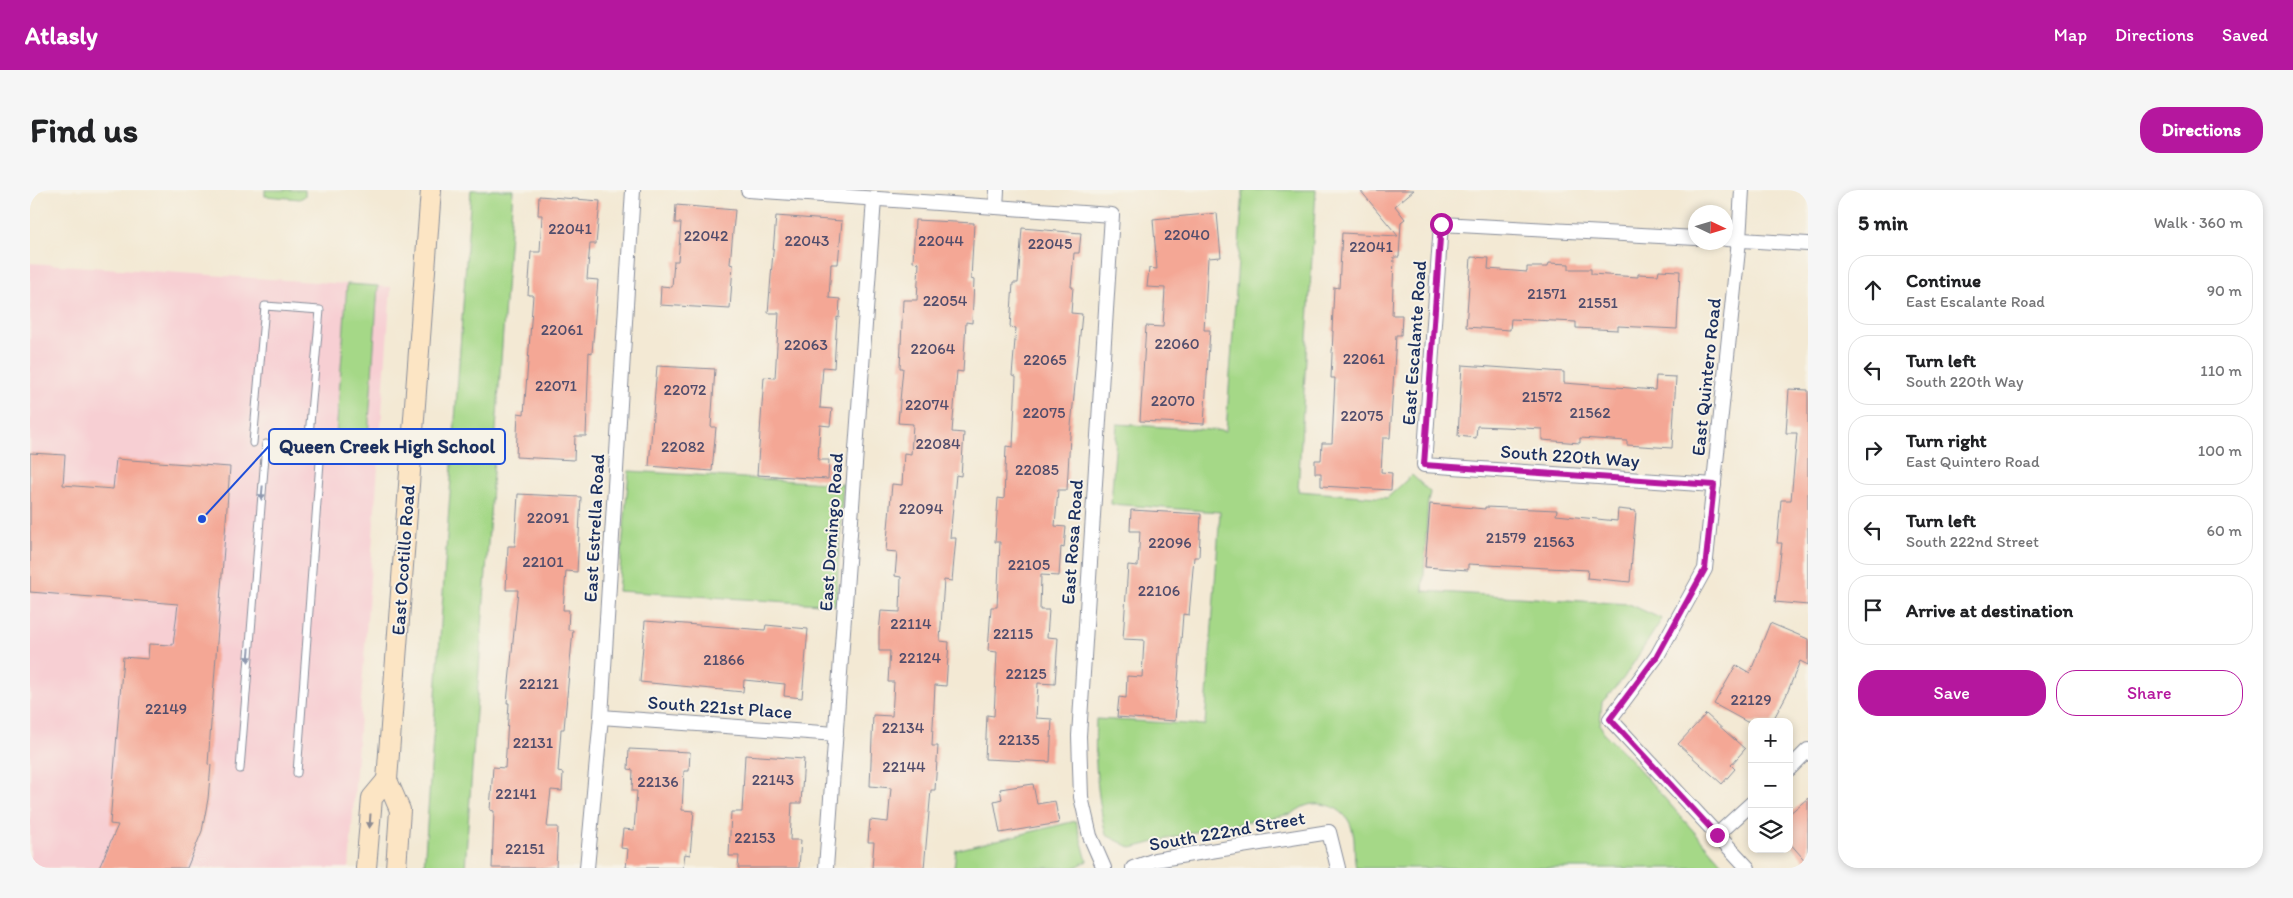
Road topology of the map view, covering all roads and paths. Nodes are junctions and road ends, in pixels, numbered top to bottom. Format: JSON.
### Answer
{"nodes":[{"id":1,"x":430,"y":190,"type":"edge"},
{"id":2,"x":633,"y":190,"type":"edge"},
{"id":3,"x":748,"y":190,"type":"edge"},
{"id":4,"x":997,"y":190,"type":"edge"},
{"id":5,"x":1742,"y":190,"type":"edge"},
{"id":6,"x":874,"y":199,"type":"junction"},
{"id":7,"x":996,"y":207,"type":"junction"},
{"id":8,"x":1733,"y":235,"type":"edge"},
{"id":9,"x":1688,"y":238,"type":"edge"},
{"id":10,"x":1733,"y":240,"type":"edge"},
{"id":11,"x":1808,"y":244,"type":"edge"},
{"id":12,"x":1731,"y":250,"type":"edge"},
{"id":13,"x":253,"y":443,"type":"dead end"},
{"id":14,"x":266,"y":444,"type":"dead end"},
{"id":15,"x":308,"y":447,"type":"dead end"},
{"id":16,"x":321,"y":448,"type":"dead end"},
{"id":17,"x":1424,"y":465,"type":"joint"},
{"id":18,"x":1714,"y":485,"type":"junction"},
{"id":19,"x":601,"y":717,"type":"junction"},
{"id":20,"x":836,"y":734,"type":"junction"},
{"id":21,"x":1808,"y":750,"type":"edge"},
{"id":22,"x":1793,"y":765,"type":"edge"},
{"id":23,"x":240,"y":769,"type":"dead end"},
{"id":24,"x":297,"y":773,"type":"dead end"},
{"id":25,"x":387,"y":780,"type":"junction"},
{"id":26,"x":1748,"y":807,"type":"edge"},
{"id":27,"x":1717,"y":835,"type":"junction"},
{"id":28,"x":366,"y":868,"type":"edge"},
{"id":29,"x":396,"y":868,"type":"edge"},
{"id":30,"x":587,"y":868,"type":"edge"},
{"id":31,"x":826,"y":868,"type":"edge"},
{"id":32,"x":1104,"y":868,"type":"edge"},
{"id":33,"x":1133,"y":868,"type":"edge"},
{"id":34,"x":1338,"y":868,"type":"edge"},
{"id":35,"x":1748,"y":868,"type":"edge"}],
"edges":[{"from":1,"to":25,"type":"main road","name":"East Ocotillo Road"},
{"from":2,"to":19,"type":"street","name":"East Estrella Road"},
{"from":3,"to":6,"type":"street"},
{"from":4,"to":7,"type":"street"},
{"from":5,"to":8,"type":"street","name":"East Quintero Road"},
{"from":6,"to":7,"type":"street"},
{"from":6,"to":20,"type":"street","name":"East Domingo Road"},
{"from":7,"to":32,"type":"street","name":"East Rosa Road"},
{"from":9,"to":17,"type":"street","name":"East Escalante Road"},
{"from":10,"to":11,"type":"street"},
{"from":12,"to":18,"type":"street","name":"East Quintero Road"},
{"from":13,"to":15,"type":"lane"},
{"from":14,"to":23,"type":"lane","one_way":true},
{"from":16,"to":24,"type":"lane"},
{"from":17,"to":18,"type":"street","name":"South 220th Way"},
{"from":18,"to":27,"type":"street","name":"East Quintero Road"},
{"from":19,"to":20,"type":"street","name":"South 221st Place"},
{"from":19,"to":30,"type":"street","name":"East Estrella Road"},
{"from":20,"to":31,"type":"street","name":"East Domingo Road"},
{"from":21,"to":22,"type":"street"},
{"from":25,"to":28,"type":"main road","one_way":true},
{"from":25,"to":29,"type":"main road","name":"East Ocotillo Road"},
{"from":26,"to":27,"type":"street"},
{"from":27,"to":35,"type":"street"},
{"from":33,"to":34,"type":"street","name":"South 222nd Street"}]}
